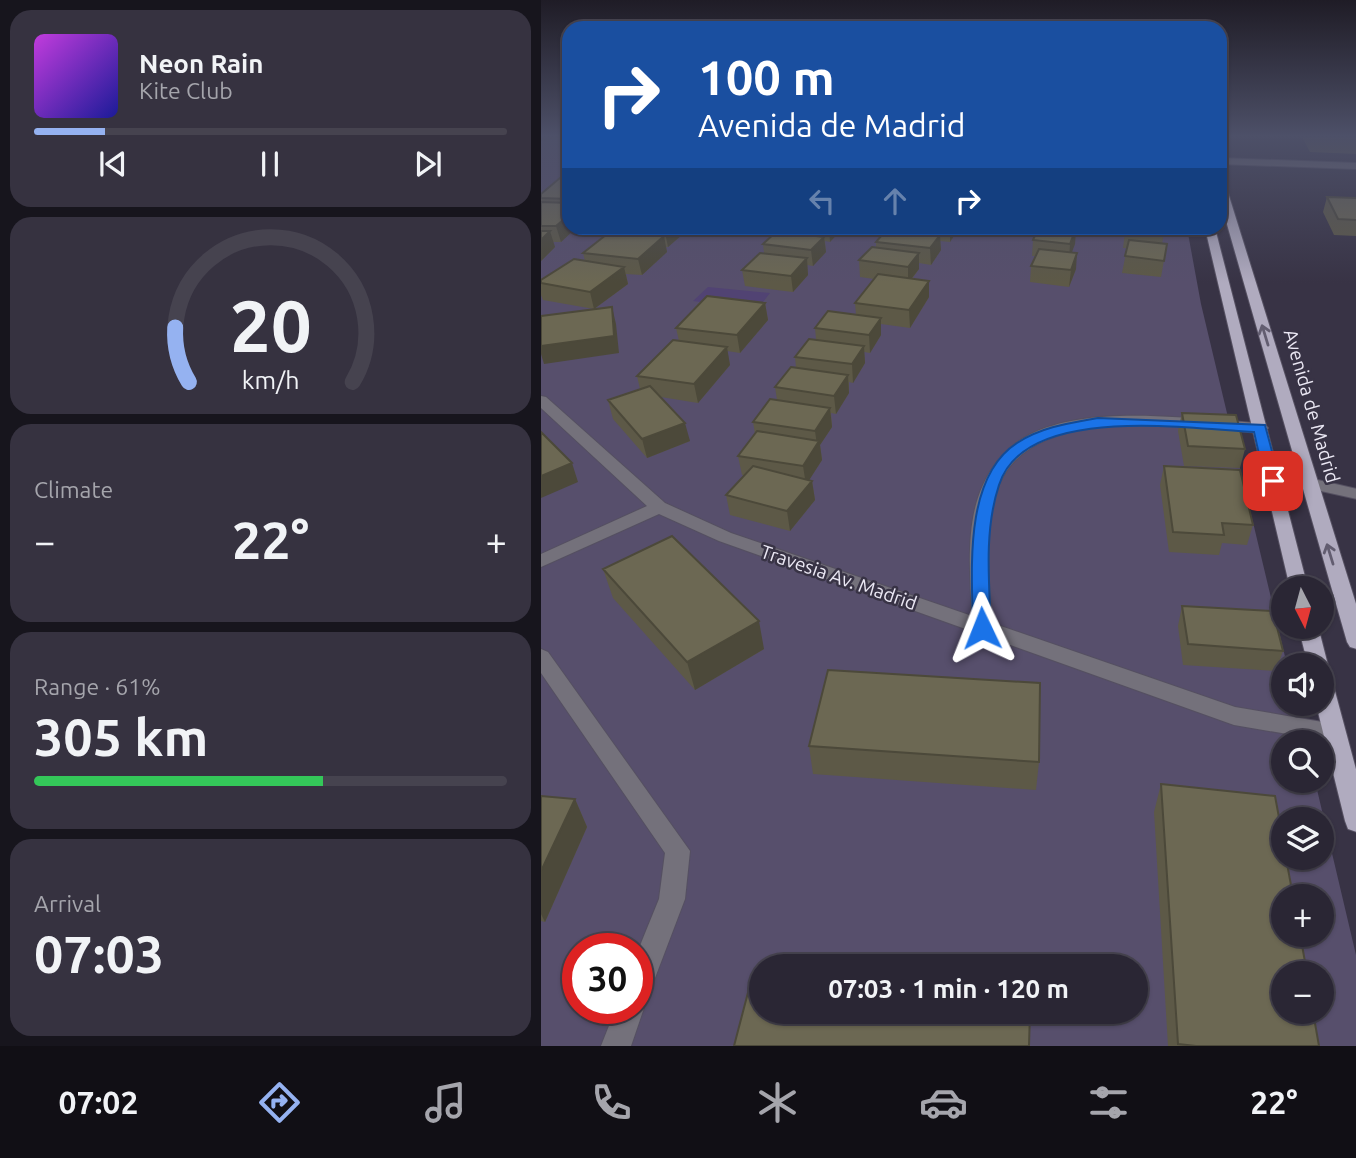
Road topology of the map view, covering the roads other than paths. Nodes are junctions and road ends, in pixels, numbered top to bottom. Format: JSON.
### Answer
{"nodes":[{"id":1,"x":1227,"y":207,"type":"edge"},
{"id":2,"x":1212,"y":235,"type":"edge"},
{"id":3,"x":541,"y":400,"type":"edge"},
{"id":4,"x":1260,"y":428,"type":"junction"},
{"id":5,"x":1309,"y":483,"type":"junction"},
{"id":6,"x":1356,"y":494,"type":"edge"},
{"id":7,"x":659,"y":507,"type":"junction"},
{"id":8,"x":541,"y":561,"type":"edge"},
{"id":9,"x":1296,"y":576,"type":"edge"},
{"id":10,"x":982,"y":628,"type":"junction"},
{"id":11,"x":1356,"y":642,"type":"edge"},
{"id":12,"x":541,"y":657,"type":"edge"},
{"id":13,"x":1316,"y":730,"type":"edge"},
{"id":14,"x":1334,"y":733,"type":"edge"},
{"id":15,"x":1356,"y":821,"type":"edge"},
{"id":16,"x":653,"y":948,"type":"edge"},
{"id":17,"x":624,"y":1024,"type":"edge"},
{"id":18,"x":616,"y":1046,"type":"edge"}],
"edges":[{"from":5,"to":1,"type":"main road","name":"Avenida de Madrid","one_way":true},
{"from":2,"to":4,"type":"main road"},
{"from":3,"to":7,"type":"street","name":"Travesia Av. Madrid"},
{"from":4,"to":9,"type":"main road"},
{"from":4,"to":10,"type":"street"},
{"from":5,"to":6,"type":"street"},
{"from":11,"to":5,"type":"main road","name":"Avenida de Madrid","one_way":true},
{"from":7,"to":8,"type":"street"},
{"from":7,"to":10,"type":"street","name":"Travesia Av. Madrid"},
{"from":10,"to":13,"type":"street","name":"Travesia Av. Madrid"},
{"from":12,"to":16,"type":"street"},
{"from":14,"to":15,"type":"main road"},
{"from":17,"to":18,"type":"street"}]}
